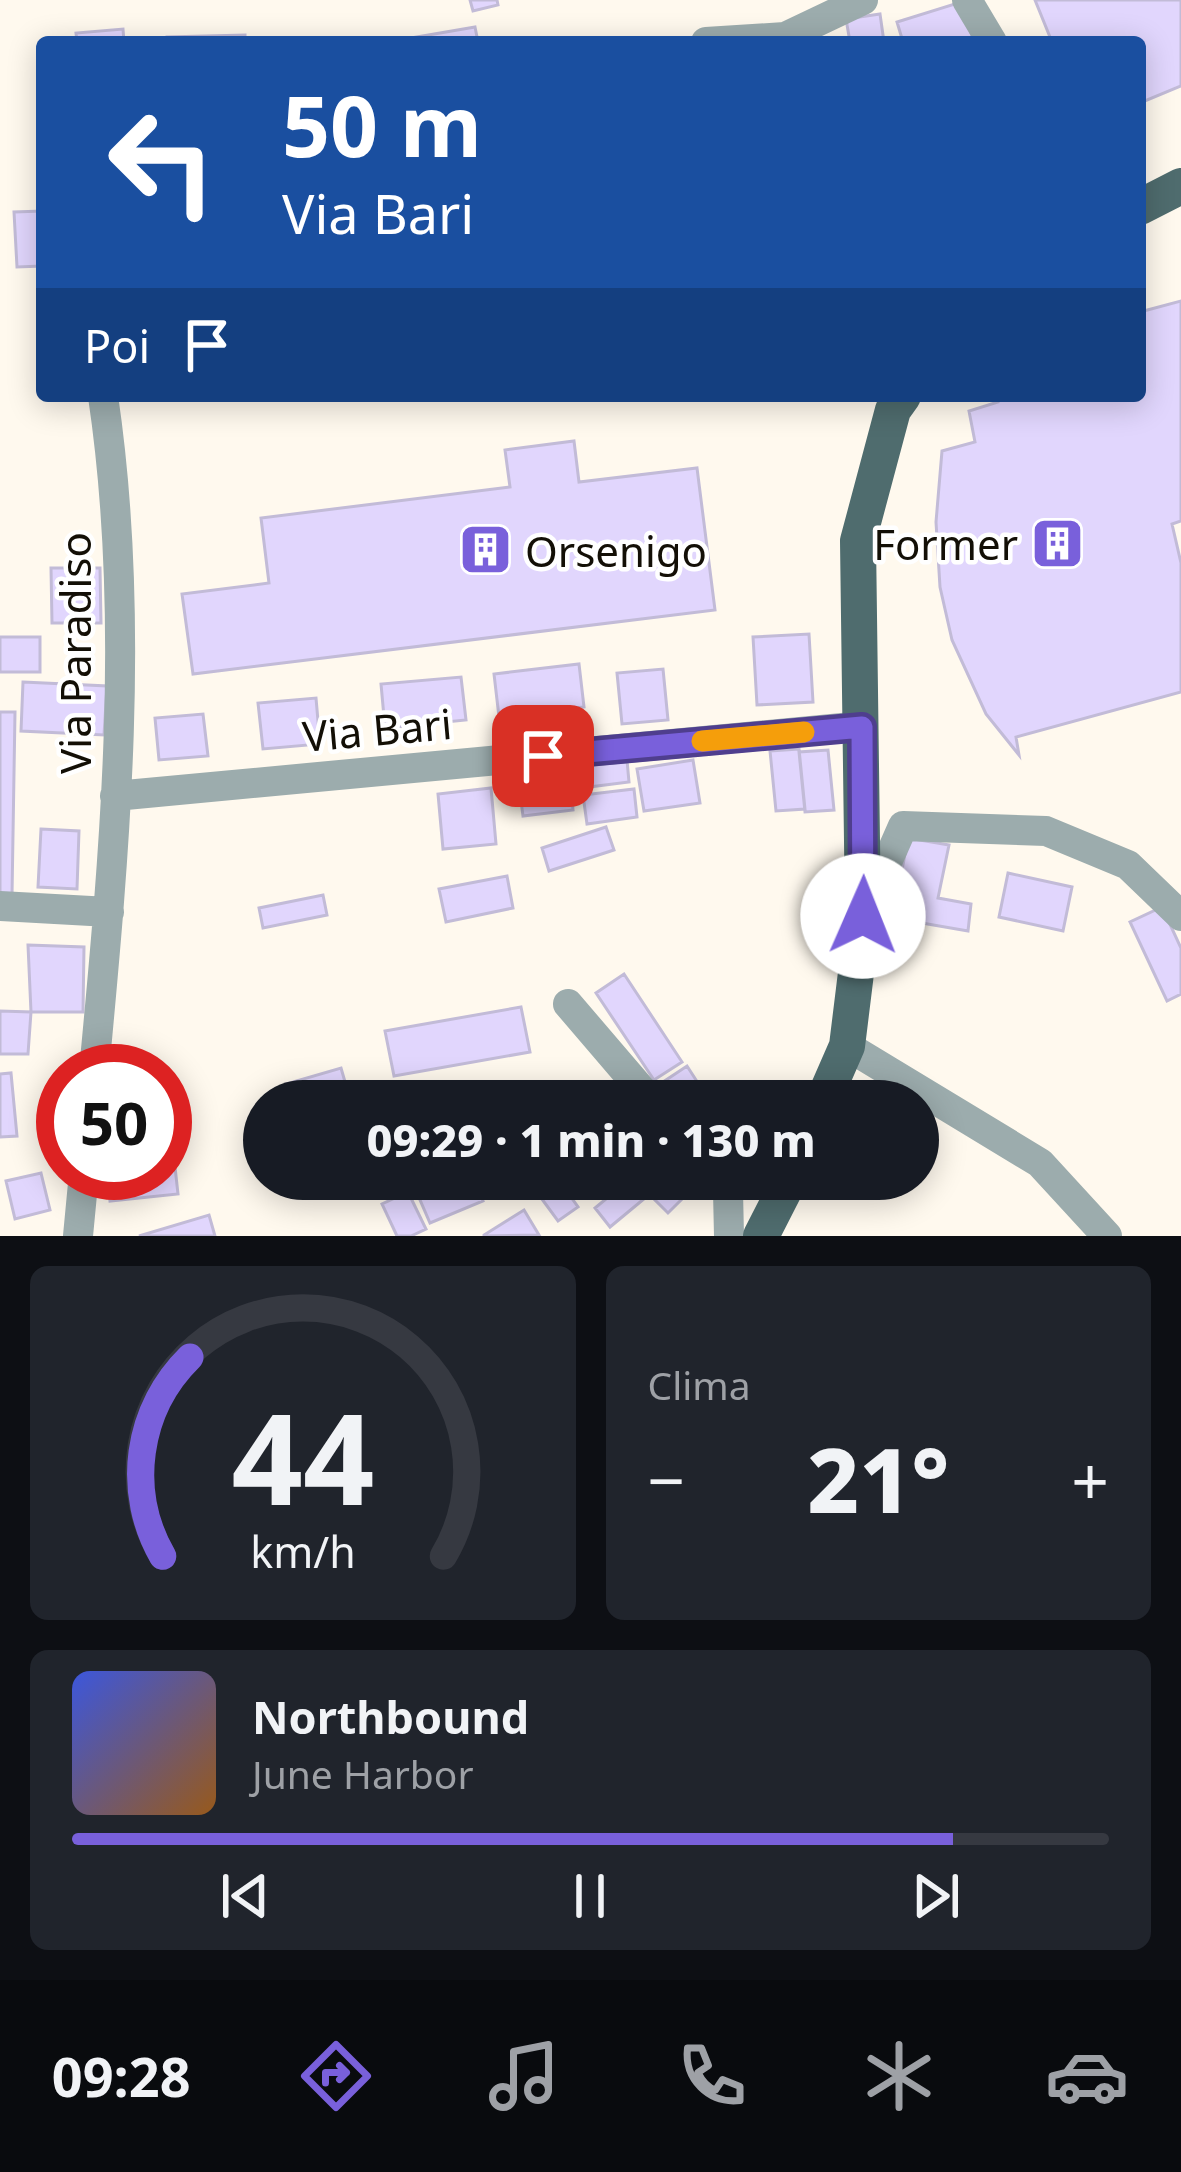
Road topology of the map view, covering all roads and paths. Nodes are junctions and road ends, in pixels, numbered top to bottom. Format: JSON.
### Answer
{"nodes":[{"id":1,"x":862,"y":0,"type":"edge"},
{"id":2,"x":967,"y":0,"type":"edge"},
{"id":3,"x":787,"y":36,"type":"edge"},
{"id":4,"x":988,"y":36,"type":"edge"},
{"id":5,"x":1181,"y":186,"type":"edge"},
{"id":6,"x":1146,"y":204,"type":"edge"},
{"id":7,"x":104,"y":402,"type":"edge"},
{"id":8,"x":899,"y":402,"type":"edge"},
{"id":9,"x":862,"y":727,"type":"junction"},
{"id":10,"x":115,"y":796,"type":"junction"},
{"id":11,"x":0,"y":906,"type":"edge"},
{"id":12,"x":109,"y":912,"type":"junction"},
{"id":13,"x":863,"y":916,"type":"junction"},
{"id":14,"x":1181,"y":916,"type":"edge"},
{"id":15,"x":568,"y":1004,"type":"dead end"},
{"id":16,"x":97,"y":1044,"type":"edge"},
{"id":17,"x":847,"y":1046,"type":"junction"},
{"id":18,"x":633,"y":1080,"type":"edge"},
{"id":19,"x":833,"y":1080,"type":"edge"},
{"id":20,"x":81,"y":1200,"type":"edge"},
{"id":21,"x":728,"y":1200,"type":"edge"},
{"id":22,"x":779,"y":1200,"type":"edge"},
{"id":23,"x":78,"y":1236,"type":"edge"},
{"id":24,"x":729,"y":1236,"type":"edge"},
{"id":25,"x":761,"y":1236,"type":"edge"},
{"id":26,"x":1107,"y":1236,"type":"edge"}],
"edges":[{"from":1,"to":3,"type":"street"},
{"from":2,"to":4,"type":"street"},
{"from":5,"to":6,"type":"main road"},
{"from":7,"to":10,"type":"street","name":"Via Paradiso"},
{"from":8,"to":9,"type":"main road"},
{"from":9,"to":10,"type":"street","name":"Via Bari"},
{"from":9,"to":13,"type":"main road"},
{"from":10,"to":12,"type":"street","name":"Via Paradiso"},
{"from":11,"to":12,"type":"street"},
{"from":12,"to":16,"type":"street","name":"Via Paradiso"},
{"from":13,"to":14,"type":"street"},
{"from":13,"to":17,"type":"main road"},
{"from":15,"to":18,"type":"street"},
{"from":17,"to":19,"type":"main road"},
{"from":17,"to":26,"type":"street"},
{"from":20,"to":23,"type":"street"},
{"from":21,"to":24,"type":"street"},
{"from":22,"to":25,"type":"main road"}]}
